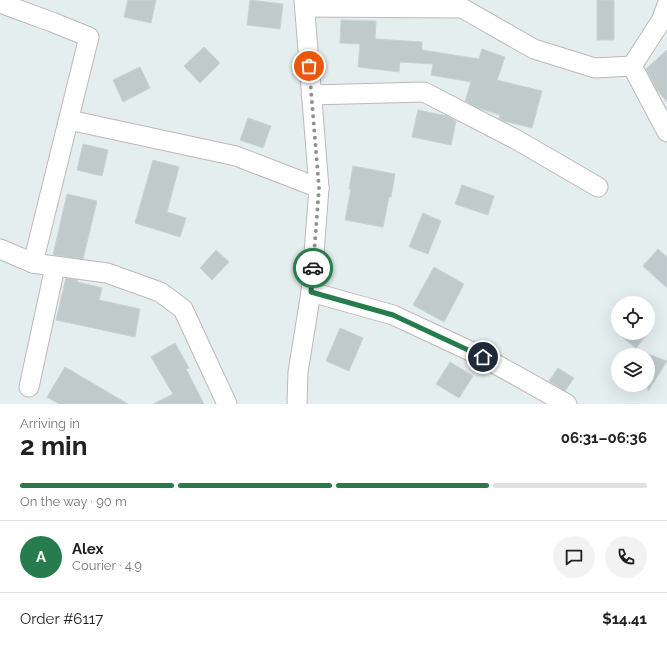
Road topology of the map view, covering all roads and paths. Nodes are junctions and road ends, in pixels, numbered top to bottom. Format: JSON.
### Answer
{"nodes":[{"id":1,"x":0,"y":3,"type":"edge"},
{"id":2,"x":304,"y":4,"type":"edge"},
{"id":3,"x":665,"y":17,"type":"edge"},
{"id":4,"x":632,"y":66,"type":"junction"},
{"id":5,"x":311,"y":95,"type":"junction"},
{"id":6,"x":69,"y":120,"type":"junction"},
{"id":7,"x":667,"y":132,"type":"edge"},
{"id":8,"x":598,"y":187,"type":"dead end"},
{"id":9,"x":319,"y":188,"type":"junction"},
{"id":10,"x":0,"y":248,"type":"edge"},
{"id":11,"x":33,"y":263,"type":"junction"},
{"id":12,"x":55,"y":267,"type":"junction"},
{"id":13,"x":311,"y":292,"type":"junction"},
{"id":14,"x":29,"y":387,"type":"dead end"},
{"id":15,"x":227,"y":404,"type":"edge"},
{"id":16,"x":297,"y":404,"type":"edge"},
{"id":17,"x":567,"y":404,"type":"edge"}],
"edges":[{"from":1,"to":6,"type":"street"},
{"from":2,"to":4,"type":"street"},
{"from":2,"to":5,"type":"street"},
{"from":3,"to":4,"type":"street"},
{"from":4,"to":7,"type":"street"},
{"from":5,"to":8,"type":"street"},
{"from":5,"to":9,"type":"street"},
{"from":6,"to":9,"type":"street"},
{"from":6,"to":11,"type":"street"},
{"from":9,"to":13,"type":"street"},
{"from":10,"to":11,"type":"street"},
{"from":11,"to":12,"type":"street"},
{"from":12,"to":14,"type":"street"},
{"from":12,"to":15,"type":"street"},
{"from":13,"to":16,"type":"street"},
{"from":13,"to":17,"type":"street"}]}
